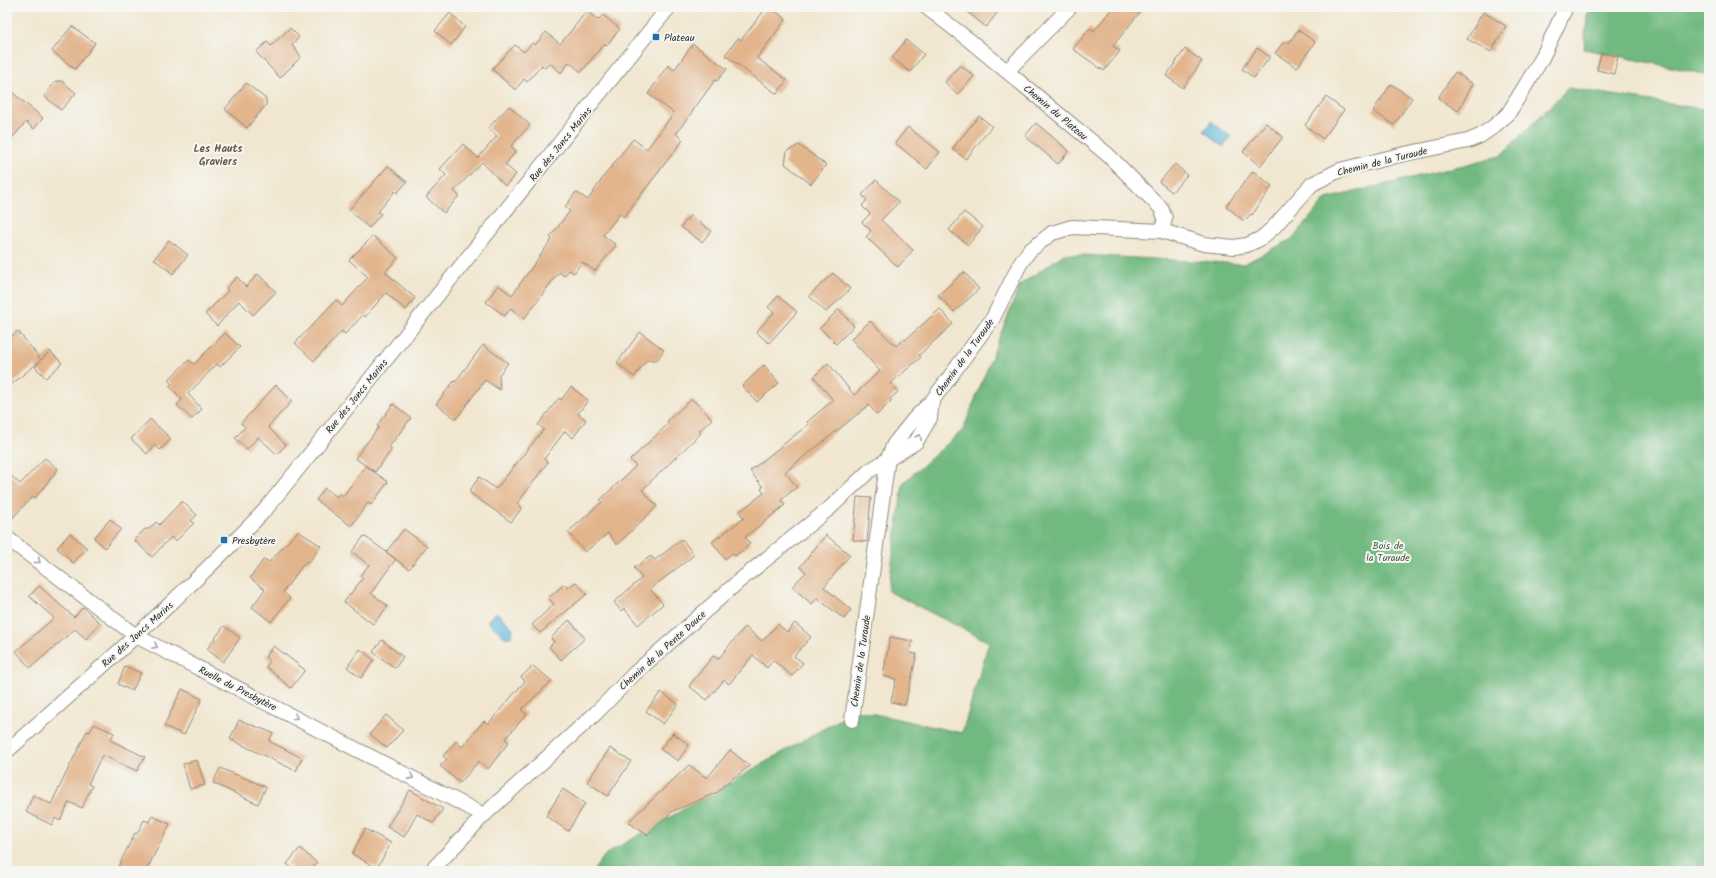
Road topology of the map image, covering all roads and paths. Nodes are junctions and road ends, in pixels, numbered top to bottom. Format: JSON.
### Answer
{"nodes":[{"id":1,"x":669,"y":7,"type":"edge"},
{"id":2,"x":926,"y":7,"type":"edge"},
{"id":3,"x":1070,"y":7,"type":"edge"},
{"id":4,"x":1566,"y":7,"type":"edge"},
{"id":5,"x":1007,"y":71,"type":"junction"},
{"id":6,"x":1162,"y":232,"type":"junction"},
{"id":7,"x":888,"y":458,"type":"junction"},
{"id":8,"x":7,"y":538,"type":"edge"},
{"id":9,"x":136,"y":636,"type":"junction"},
{"id":10,"x":852,"y":720,"type":"dead end"},
{"id":11,"x":7,"y":751,"type":"edge"},
{"id":12,"x":484,"y":815,"type":"junction"},
{"id":13,"x":431,"y":871,"type":"edge"}],
"edges":[{"from":1,"to":9,"type":"street","name":"Rue des Joncs Marins"},
{"from":2,"to":5,"type":"street","name":"Chemin du Plateau"},
{"from":3,"to":5,"type":"street"},
{"from":4,"to":6,"type":"street","name":"Chemin de la Turaude"},
{"from":5,"to":6,"type":"street","name":"Chemin du Plateau"},
{"from":6,"to":7,"type":"street","name":"Chemin de la Turaude"},
{"from":7,"to":10,"type":"street","name":"Chemin de la Turaude"},
{"from":7,"to":12,"type":"street","name":"Chemin de la Pente Douce"},
{"from":8,"to":9,"type":"street","name":"Ruelle du Presbytère","one_way":true},
{"from":9,"to":11,"type":"street","name":"Rue des Joncs Marins"},
{"from":9,"to":12,"type":"street","name":"Ruelle du Presbytère","one_way":true},
{"from":12,"to":13,"type":"street","name":"Chemin de la Pente Douce"}]}
